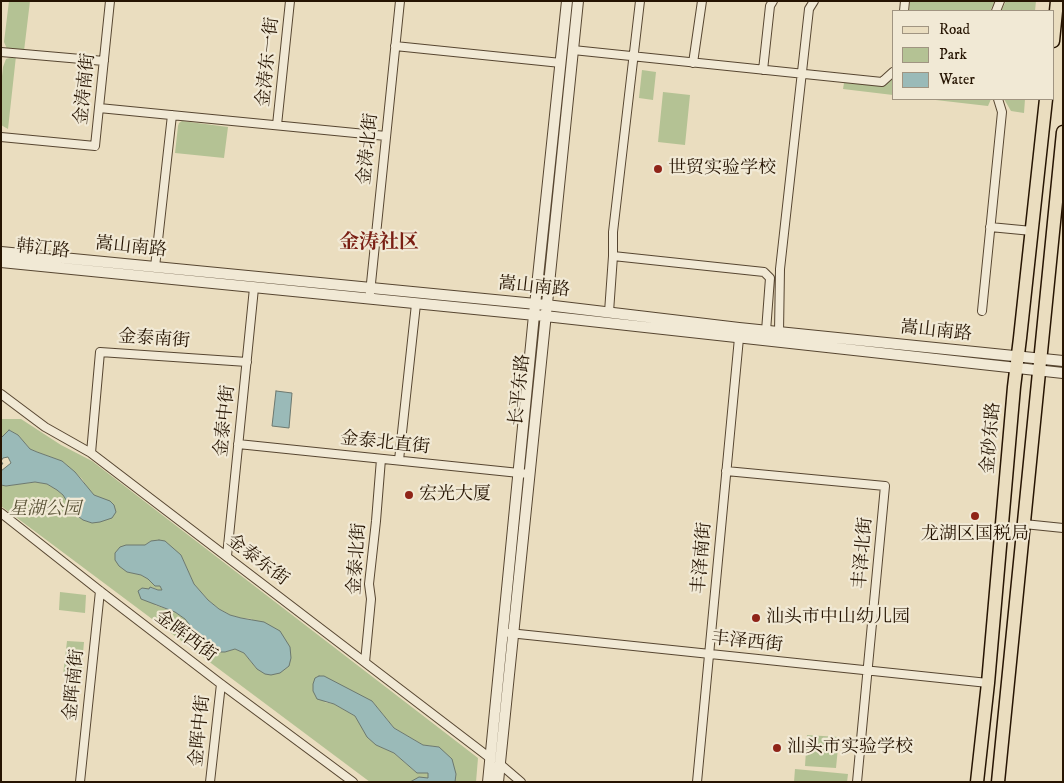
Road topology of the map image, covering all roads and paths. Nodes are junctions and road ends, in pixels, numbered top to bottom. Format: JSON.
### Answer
{"nodes":[{"id":1,"x":110,"y":1,"type":"edge"},
{"id":2,"x":290,"y":1,"type":"edge"},
{"id":3,"x":400,"y":1,"type":"edge"},
{"id":4,"x":567,"y":1,"type":"edge"},
{"id":5,"x":578,"y":1,"type":"edge"},
{"id":6,"x":640,"y":1,"type":"edge"},
{"id":7,"x":702,"y":1,"type":"edge"},
{"id":8,"x":773,"y":1,"type":"edge"},
{"id":9,"x":814,"y":1,"type":"edge"},
{"id":10,"x":1057,"y":1,"type":"edge"},
{"id":11,"x":1054,"y":17,"type":"edge"},
{"id":12,"x":395,"y":46,"type":"junction"},
{"id":13,"x":573,"y":50,"type":"junction"},
{"id":14,"x":1,"y":52,"type":"edge"},
{"id":15,"x":634,"y":57,"type":"junction"},
{"id":16,"x":104,"y":60,"type":"junction"},
{"id":17,"x":561,"y":63,"type":"junction"},
{"id":18,"x":693,"y":63,"type":"junction"},
{"id":19,"x":763,"y":70,"type":"junction"},
{"id":20,"x":892,"y":73,"type":"edge"},
{"id":21,"x":802,"y":74,"type":"junction"},
{"id":22,"x":998,"y":100,"type":"edge"},
{"id":23,"x":1046,"y":100,"type":"edge"},
{"id":24,"x":99,"y":108,"type":"junction"},
{"id":25,"x":172,"y":115,"type":"junction"},
{"id":26,"x":277,"y":125,"type":"junction"},
{"id":27,"x":1063,"y":132,"type":"edge"},
{"id":28,"x":386,"y":136,"type":"junction"},
{"id":29,"x":1,"y":137,"type":"edge"},
{"id":30,"x":1059,"y":208,"type":"edge"},
{"id":31,"x":990,"y":227,"type":"junction"},
{"id":32,"x":1032,"y":232,"type":"junction"},
{"id":33,"x":1,"y":252,"type":"edge"},
{"id":34,"x":613,"y":256,"type":"junction"},
{"id":35,"x":1,"y":262,"type":"edge"},
{"id":36,"x":155,"y":267,"type":"junction"},
{"id":37,"x":200,"y":282,"type":"joint"},
{"id":38,"x":254,"y":288,"type":"junction"},
{"id":39,"x":370,"y":288,"type":"junction"},
{"id":40,"x":369,"y":299,"type":"junction"},
{"id":41,"x":416,"y":304,"type":"junction"},
{"id":42,"x":535,"y":304,"type":"junction"},
{"id":43,"x":546,"y":305,"type":"junction"},
{"id":44,"x":982,"y":311,"type":"dead end"},
{"id":45,"x":609,"y":312,"type":"junction"},
{"id":46,"x":534,"y":316,"type":"junction"},
{"id":47,"x":545,"y":316,"type":"junction"},
{"id":48,"x":766,"y":331,"type":"junction"},
{"id":49,"x":778,"y":332,"type":"junction"},
{"id":50,"x":739,"y":338,"type":"junction"},
{"id":51,"x":1063,"y":361,"type":"edge"},
{"id":52,"x":246,"y":362,"type":"junction"},
{"id":53,"x":1017,"y":362,"type":"junction"},
{"id":54,"x":1040,"y":365,"type":"junction"},
{"id":55,"x":1063,"y":373,"type":"edge"},
{"id":56,"x":1,"y":394,"type":"edge"},
{"id":57,"x":238,"y":444,"type":"junction"},
{"id":58,"x":92,"y":453,"type":"junction"},
{"id":59,"x":381,"y":458,"type":"junction"},
{"id":60,"x":399,"y":460,"type":"junction"},
{"id":61,"x":726,"y":471,"type":"junction"},
{"id":62,"x":524,"y":473,"type":"junction"},
{"id":63,"x":1,"y":513,"type":"edge"},
{"id":64,"x":1024,"y":524,"type":"junction"},
{"id":65,"x":1063,"y":528,"type":"edge"},
{"id":66,"x":227,"y":556,"type":"junction"},
{"id":67,"x":100,"y":591,"type":"junction"},
{"id":68,"x":508,"y":633,"type":"junction"},
{"id":69,"x":709,"y":654,"type":"junction"},
{"id":70,"x":365,"y":662,"type":"junction"},
{"id":71,"x":868,"y":671,"type":"junction"},
{"id":72,"x":988,"y":683,"type":"junction"},
{"id":73,"x":221,"y":684,"type":"junction"},
{"id":74,"x":490,"y":758,"type":"junction"},
{"id":75,"x":500,"y":764,"type":"junction"},
{"id":76,"x":80,"y":782,"type":"edge"},
{"id":77,"x":210,"y":782,"type":"edge"},
{"id":78,"x":353,"y":782,"type":"edge"},
{"id":79,"x":488,"y":782,"type":"edge"},
{"id":80,"x":498,"y":782,"type":"edge"},
{"id":81,"x":521,"y":782,"type":"edge"},
{"id":82,"x":697,"y":782,"type":"edge"},
{"id":83,"x":857,"y":782,"type":"edge"},
{"id":84,"x":977,"y":782,"type":"edge"},
{"id":85,"x":998,"y":782,"type":"edge"}],
"edges":[{"from":1,"to":16,"type":"street","name":"金涛南街"},
{"from":2,"to":26,"type":"street","name":"金涛东一街"},
{"from":3,"to":12,"type":"street","name":"金涛北街"},
{"from":4,"to":17,"type":"street","name":"长平东路"},
{"from":5,"to":13,"type":"street","name":"长平东路"},
{"from":6,"to":15,"type":"street"},
{"from":7,"to":18,"type":"street"},
{"from":8,"to":19,"type":"street"},
{"from":9,"to":21,"type":"street"},
{"from":10,"to":11,"type":"main road"},
{"from":12,"to":17,"type":"street"},
{"from":12,"to":28,"type":"street","name":"金涛北街"},
{"from":13,"to":15,"type":"street"},
{"from":13,"to":43,"type":"street","name":"长平东路"},
{"from":14,"to":16,"type":"street"},
{"from":15,"to":18,"type":"street"},
{"from":15,"to":34,"type":"street"},
{"from":16,"to":24,"type":"street","name":"金涛南街"},
{"from":17,"to":42,"type":"street","name":"长平东路"},
{"from":18,"to":19,"type":"street"},
{"from":19,"to":21,"type":"street"},
{"from":20,"to":21,"type":"street"},
{"from":21,"to":49,"type":"street"},
{"from":22,"to":31,"type":"street"},
{"from":23,"to":32,"type":"main road","name":"金砂东路"},
{"from":24,"to":25,"type":"street"},
{"from":24,"to":29,"type":"street","name":"金涛南街"},
{"from":25,"to":26,"type":"street"},
{"from":25,"to":36,"type":"street"},
{"from":26,"to":28,"type":"street"},
{"from":27,"to":30,"type":"main road"},
{"from":28,"to":39,"type":"street","name":"金涛北街"},
{"from":30,"to":54,"type":"main road"},
{"from":31,"to":32,"type":"street"},
{"from":31,"to":44,"type":"street"},
{"from":32,"to":53,"type":"main road","name":"金砂东路"},
{"from":33,"to":36,"type":"street","name":"嵩山南路"},
{"from":34,"to":45,"type":"street"},
{"from":34,"to":48,"type":"street"},
{"from":35,"to":37,"type":"street","name":"韩江路"},
{"from":36,"to":39,"type":"street","name":"嵩山南路"},
{"from":37,"to":38,"type":"street","name":"嵩山南路"},
{"from":38,"to":40,"type":"street","name":"嵩山南路"},
{"from":38,"to":52,"type":"street","name":"金泰中街"},
{"from":39,"to":40,"type":"street","name":"金涛北街"},
{"from":39,"to":42,"type":"street","name":"嵩山南路"},
{"from":40,"to":41,"type":"street","name":"嵩山南路"},
{"from":41,"to":46,"type":"street","name":"嵩山南路"},
{"from":41,"to":60,"type":"street"},
{"from":42,"to":43,"type":"street","name":"嵩山南路"},
{"from":42,"to":46,"type":"street","name":"长平东路"},
{"from":43,"to":45,"type":"street","name":"嵩山南路"},
{"from":43,"to":47,"type":"street","name":"长平东路"},
{"from":45,"to":48,"type":"street","name":"嵩山南路"},
{"from":46,"to":47,"type":"street","name":"嵩山南路"},
{"from":46,"to":62,"type":"street","name":"长平东路"},
{"from":47,"to":50,"type":"street","name":"嵩山南路"},
{"from":47,"to":62,"type":"street","name":"长平东路"},
{"from":48,"to":49,"type":"street","name":"嵩山南路"},
{"from":49,"to":53,"type":"street","name":"嵩山南路"},
{"from":50,"to":53,"type":"street","name":"嵩山南路"},
{"from":50,"to":61,"type":"street","name":"丰泽南街"},
{"from":51,"to":54,"type":"street","name":"嵩山南路"},
{"from":52,"to":57,"type":"street","name":"金泰中街"},
{"from":52,"to":58,"type":"street","name":"金泰南街"},
{"from":53,"to":54,"type":"street","name":"嵩山南路"},
{"from":53,"to":72,"type":"main road","name":"金砂东路"},
{"from":54,"to":55,"type":"street","name":"嵩山南路"},
{"from":54,"to":64,"type":"main road"},
{"from":56,"to":58,"type":"street","name":"金泰东街"},
{"from":57,"to":59,"type":"street","name":"金泰北直街"},
{"from":57,"to":66,"type":"street","name":"金泰中街"},
{"from":58,"to":66,"type":"street","name":"金泰东街"},
{"from":59,"to":60,"type":"street","name":"金泰北直街"},
{"from":59,"to":70,"type":"street","name":"金泰北街"},
{"from":60,"to":62,"type":"street","name":"金泰北直街"},
{"from":61,"to":69,"type":"street","name":"丰泽南街"},
{"from":61,"to":71,"type":"street","name":"丰泽北街"},
{"from":62,"to":68,"type":"street","name":"长平东路"},
{"from":63,"to":67,"type":"street","name":"金晖西街"},
{"from":64,"to":65,"type":"street"},
{"from":64,"to":85,"type":"main road"},
{"from":66,"to":70,"type":"street","name":"金泰东街"},
{"from":67,"to":73,"type":"street","name":"金晖西街"},
{"from":67,"to":76,"type":"street","name":"金晖南街"},
{"from":68,"to":69,"type":"street","name":"丰泽西街"},
{"from":68,"to":74,"type":"street","name":"长平东路"},
{"from":68,"to":75,"type":"street","name":"长平东路"},
{"from":69,"to":71,"type":"street","name":"丰泽西街"},
{"from":69,"to":82,"type":"street","name":"丰泽南街"},
{"from":70,"to":74,"type":"street","name":"金泰东街"},
{"from":71,"to":72,"type":"street","name":"丰泽西街"},
{"from":71,"to":83,"type":"street","name":"丰泽北街"},
{"from":72,"to":84,"type":"main road","name":"金砂东路"},
{"from":73,"to":77,"type":"street","name":"金晖中街"},
{"from":73,"to":78,"type":"street","name":"金晖西街"},
{"from":74,"to":79,"type":"street","name":"长平东路"},
{"from":75,"to":80,"type":"street","name":"长平东路"},
{"from":75,"to":81,"type":"street"}]}
